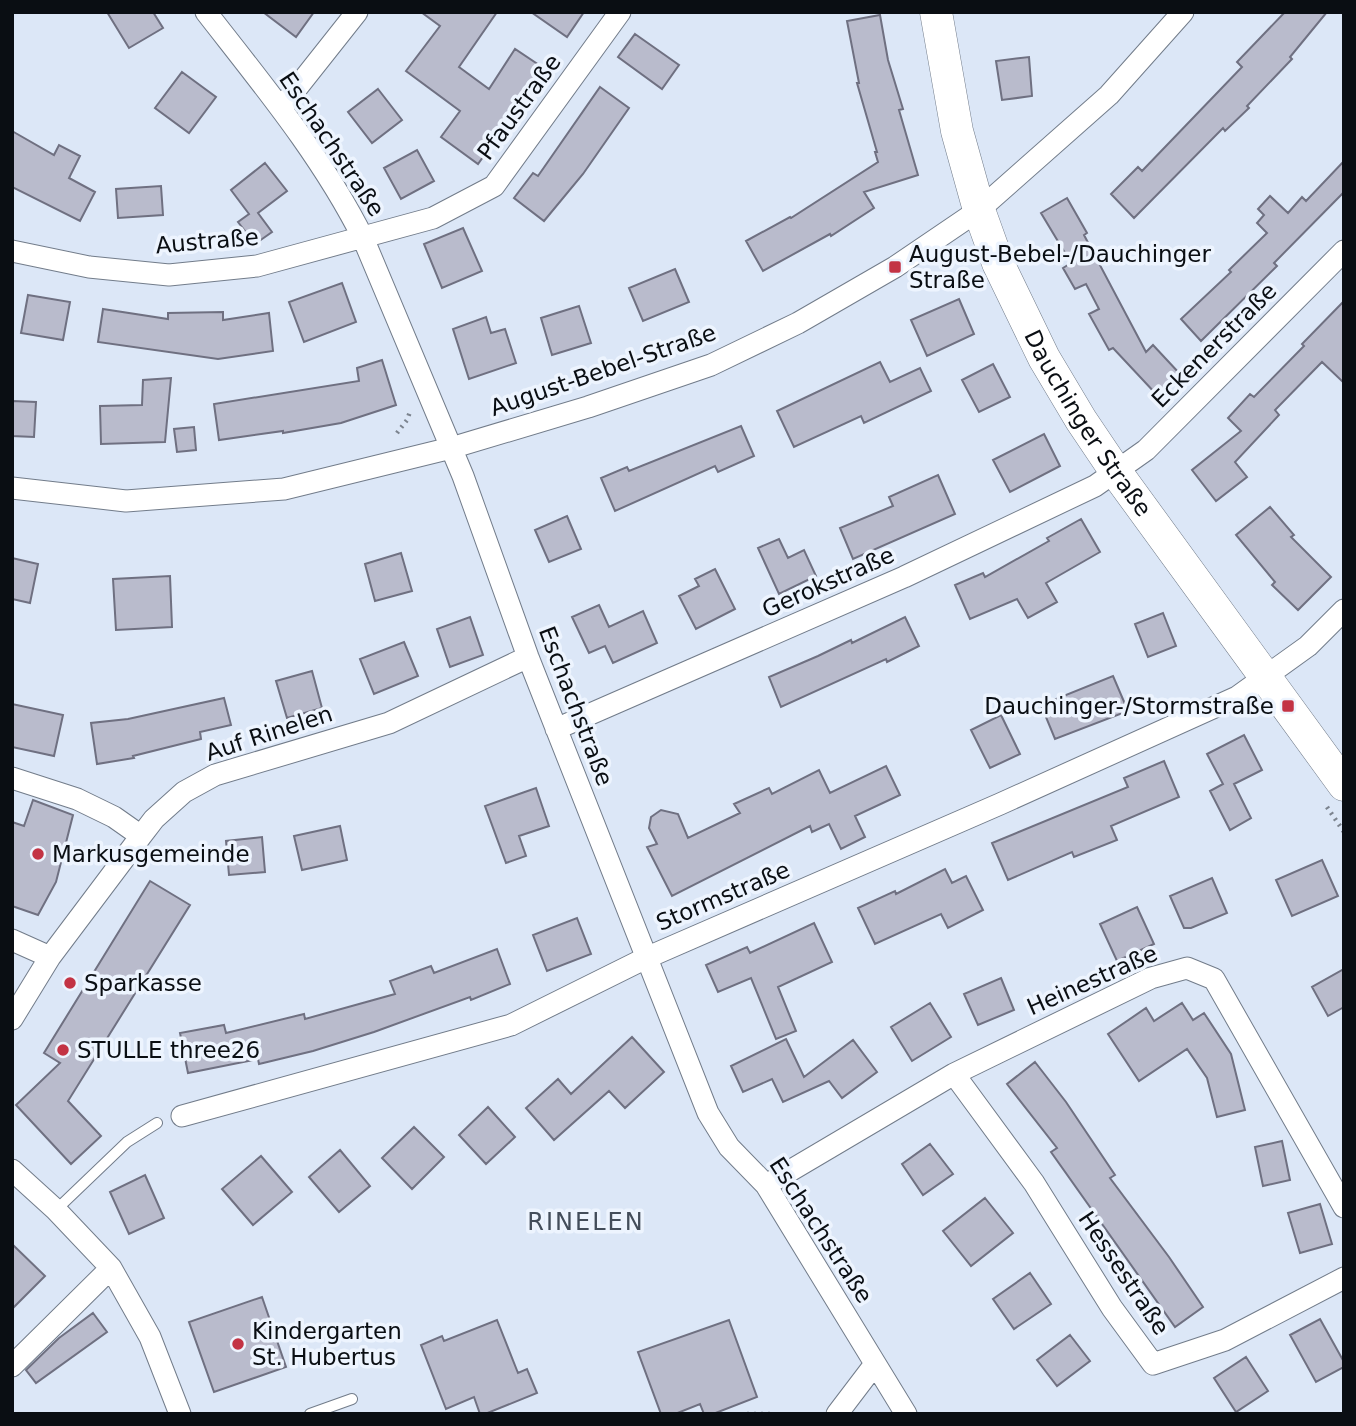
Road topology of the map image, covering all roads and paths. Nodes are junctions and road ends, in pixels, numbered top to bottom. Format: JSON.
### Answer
{"nodes":[{"id":1,"x":206,"y":12,"type":"edge"},
{"id":2,"x":357,"y":12,"type":"edge"},
{"id":3,"x":620,"y":12,"type":"edge"},
{"id":4,"x":936,"y":12,"type":"edge"},
{"id":5,"x":1182,"y":12,"type":"edge"},
{"id":6,"x":281,"y":108,"type":"junction"},
{"id":7,"x":979,"y":210,"type":"junction"},
{"id":8,"x":363,"y":238,"type":"junction"},
{"id":9,"x":12,"y":251,"type":"edge"},
{"id":10,"x":1344,"y":251,"type":"edge"},
{"id":11,"x":413,"y":402,"type":"dead end"},
{"id":12,"x":397,"y":433,"type":"dead end"},
{"id":13,"x":451,"y":448,"type":"junction"},
{"id":14,"x":1116,"y":472,"type":"junction"},
{"id":15,"x":12,"y":488,"type":"edge"},
{"id":16,"x":1344,"y":610,"type":"edge"},
{"id":17,"x":528,"y":657,"type":"junction"},
{"id":18,"x":1267,"y":677,"type":"junction"},
{"id":19,"x":556,"y":729,"type":"junction"},
{"id":20,"x":12,"y":778,"type":"edge"},
{"id":21,"x":1344,"y":785,"type":"edge"},
{"id":22,"x":141,"y":836,"type":"junction"},
{"id":23,"x":12,"y":940,"type":"edge"},
{"id":24,"x":51,"y":957,"type":"junction"},
{"id":25,"x":646,"y":958,"type":"junction"},
{"id":26,"x":12,"y":1019,"type":"edge"},
{"id":27,"x":954,"y":1074,"type":"junction"},
{"id":28,"x":182,"y":1116,"type":"dead end"},
{"id":29,"x":157,"y":1123,"type":"dead end"},
{"id":30,"x":12,"y":1170,"type":"edge"},
{"id":31,"x":766,"y":1185,"type":"junction"},
{"id":32,"x":1344,"y":1207,"type":"edge"},
{"id":33,"x":56,"y":1210,"type":"junction"},
{"id":34,"x":111,"y":1268,"type":"junction"},
{"id":35,"x":1344,"y":1278,"type":"edge"},
{"id":36,"x":875,"y":1364,"type":"junction"},
{"id":37,"x":12,"y":1366,"type":"edge"},
{"id":38,"x":352,"y":1399,"type":"dead end"},
{"id":39,"x":180,"y":1414,"type":"edge"},
{"id":40,"x":310,"y":1414,"type":"edge"},
{"id":41,"x":747,"y":1414,"type":"edge"},
{"id":42,"x":775,"y":1414,"type":"edge"},
{"id":43,"x":837,"y":1414,"type":"edge"},
{"id":44,"x":906,"y":1414,"type":"edge"}],
"edges":[{"from":1,"to":6,"type":"street","name":"Eschachstraße"},
{"from":2,"to":6,"type":"street"},
{"from":3,"to":8,"type":"street","name":"Pfaustraße"},
{"from":4,"to":7,"type":"main road","name":"Dauchinger Straße"},
{"from":5,"to":7,"type":"street","name":"August-Bebel-Straße"},
{"from":6,"to":8,"type":"street","name":"Eschachstraße"},
{"from":7,"to":13,"type":"street","name":"August-Bebel-Straße"},
{"from":7,"to":14,"type":"main road","name":"Dauchinger Straße"},
{"from":8,"to":9,"type":"street","name":"Austraße"},
{"from":8,"to":13,"type":"street","name":"Eschachstraße"},
{"from":10,"to":14,"type":"street","name":"Eckenerstraße"},
{"from":11,"to":12,"type":"path"},
{"from":13,"to":15,"type":"street","name":"August-Bebel-Straße"},
{"from":13,"to":17,"type":"street","name":"Eschachstraße"},
{"from":14,"to":18,"type":"main road","name":"Dauchinger Straße"},
{"from":14,"to":19,"type":"street","name":"Gerokstraße"},
{"from":16,"to":18,"type":"street","name":"Stormstraße"},
{"from":17,"to":19,"type":"street","name":"Eschachstraße"},
{"from":17,"to":22,"type":"street","name":"Auf Rinelen"},
{"from":18,"to":21,"type":"main road","name":"Dauchinger Straße"},
{"from":18,"to":25,"type":"street","name":"Stormstraße"},
{"from":19,"to":25,"type":"street","name":"Eschachstraße"},
{"from":20,"to":22,"type":"street"},
{"from":22,"to":24,"type":"street","name":"Auf Rinelen"},
{"from":23,"to":24,"type":"street"},
{"from":24,"to":26,"type":"street","name":"Auf Rinelen"},
{"from":25,"to":28,"type":"street","name":"Stormstraße"},
{"from":25,"to":31,"type":"street","name":"Eschachstraße"},
{"from":27,"to":31,"type":"street","name":"Heinestraße"},
{"from":27,"to":32,"type":"street","name":"Heinestraße"},
{"from":27,"to":35,"type":"street","name":"Hessestraße"},
{"from":29,"to":33,"type":"lane"},
{"from":30,"to":33,"type":"street"},
{"from":31,"to":36,"type":"street","name":"Eschachstraße"},
{"from":33,"to":34,"type":"street"},
{"from":34,"to":37,"type":"street"},
{"from":34,"to":39,"type":"street"},
{"from":36,"to":43,"type":"street"},
{"from":36,"to":44,"type":"street","name":"Eschachstraße"},
{"from":38,"to":40,"type":"lane"},
{"from":41,"to":42,"type":"path"}]}
